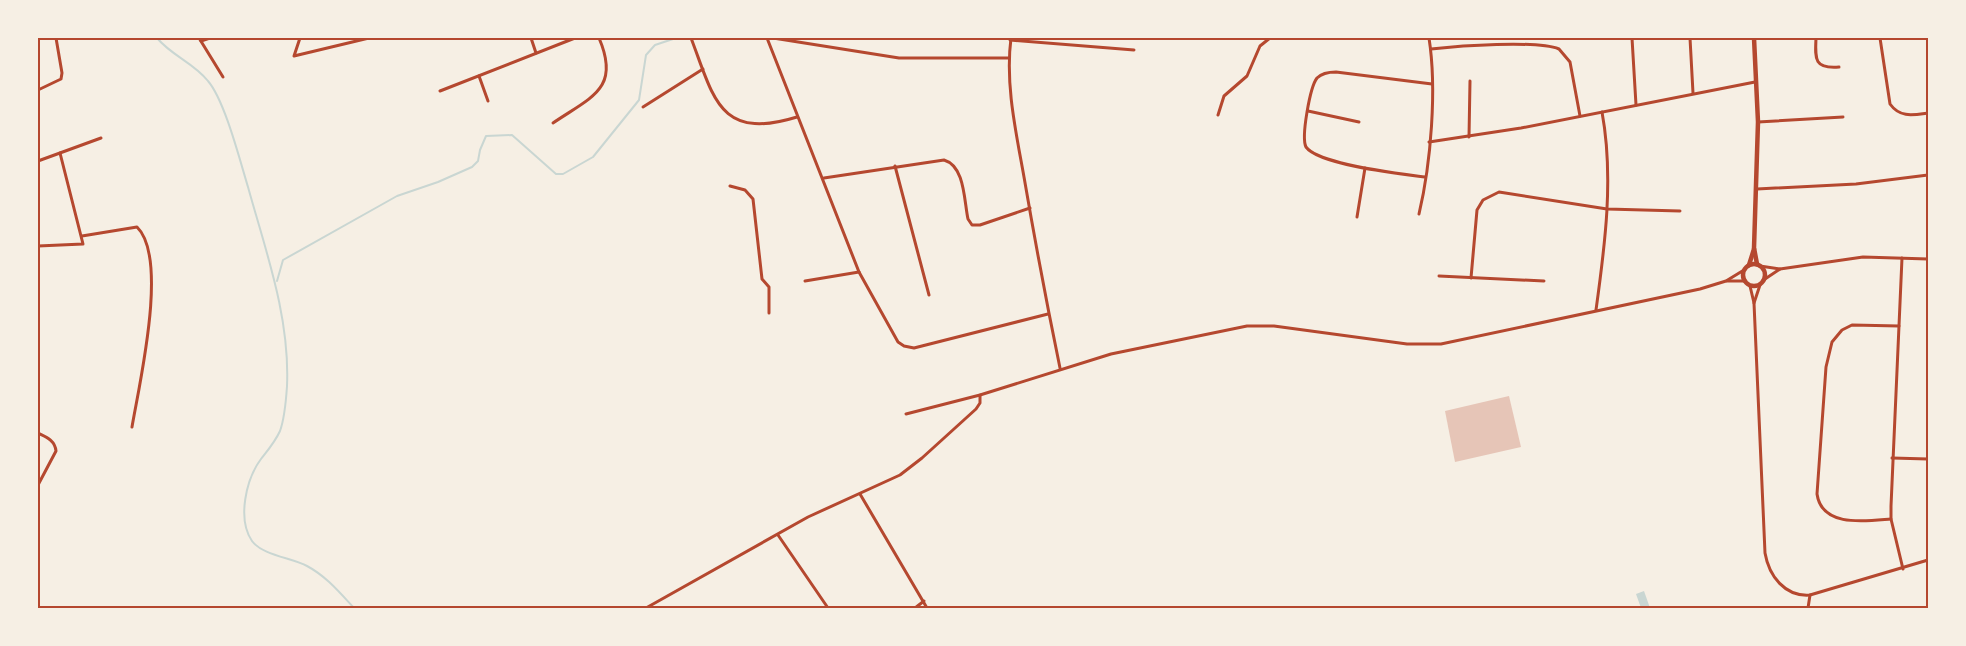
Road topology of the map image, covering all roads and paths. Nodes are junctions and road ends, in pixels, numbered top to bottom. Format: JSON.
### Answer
{"nodes":[{"id":1,"x":56,"y":38,"type":"edge"},
{"id":2,"x":210,"y":38,"type":"edge"},
{"id":3,"x":300,"y":38,"type":"edge"},
{"id":4,"x":369,"y":38,"type":"edge"},
{"id":5,"x":531,"y":38,"type":"edge"},
{"id":6,"x":575,"y":38,"type":"edge"},
{"id":7,"x":599,"y":38,"type":"edge"},
{"id":8,"x":691,"y":38,"type":"edge"},
{"id":9,"x":767,"y":38,"type":"edge"},
{"id":10,"x":773,"y":38,"type":"edge"},
{"id":11,"x":1270,"y":38,"type":"edge"},
{"id":12,"x":1429,"y":38,"type":"edge"},
{"id":13,"x":1632,"y":38,"type":"edge"},
{"id":14,"x":1690,"y":38,"type":"edge"},
{"id":15,"x":1754,"y":38,"type":"edge"},
{"id":16,"x":1816,"y":38,"type":"edge"},
{"id":17,"x":1880,"y":38,"type":"edge"},
{"id":18,"x":200,"y":39,"type":"edge"},
{"id":19,"x":1010,"y":39,"type":"edge"},
{"id":20,"x":1431,"y":49,"type":"junction"},
{"id":21,"x":1134,"y":50,"type":"dead end"},
{"id":22,"x":536,"y":54,"type":"junction"},
{"id":23,"x":1009,"y":58,"type":"junction"},
{"id":24,"x":1839,"y":67,"type":"dead end"},
{"id":25,"x":703,"y":69,"type":"junction"},
{"id":26,"x":479,"y":76,"type":"junction"},
{"id":27,"x":223,"y":77,"type":"dead end"},
{"id":28,"x":1470,"y":82,"type":"dead end"},
{"id":29,"x":1755,"y":82,"type":"junction"},
{"id":30,"x":1432,"y":84,"type":"junction"},
{"id":31,"x":38,"y":90,"type":"edge"},
{"id":32,"x":440,"y":91,"type":"dead end"},
{"id":33,"x":1693,"y":93,"type":"junction"},
{"id":34,"x":488,"y":101,"type":"dead end"},
{"id":35,"x":1636,"y":105,"type":"junction"},
{"id":36,"x":643,"y":107,"type":"dead end"},
{"id":37,"x":1308,"y":111,"type":"junction"},
{"id":38,"x":1602,"y":112,"type":"junction"},
{"id":39,"x":1928,"y":113,"type":"edge"},
{"id":40,"x":1218,"y":115,"type":"dead end"},
{"id":41,"x":1580,"y":116,"type":"junction"},
{"id":42,"x":798,"y":117,"type":"junction"},
{"id":43,"x":1843,"y":117,"type":"dead end"},
{"id":44,"x":1359,"y":122,"type":"dead end"},
{"id":45,"x":1758,"y":122,"type":"junction"},
{"id":46,"x":554,"y":123,"type":"dead end"},
{"id":47,"x":1469,"y":137,"type":"junction"},
{"id":48,"x":101,"y":138,"type":"dead end"},
{"id":49,"x":1429,"y":142,"type":"junction"},
{"id":50,"x":60,"y":154,"type":"junction"},
{"id":51,"x":38,"y":161,"type":"edge"},
{"id":52,"x":895,"y":166,"type":"junction"},
{"id":53,"x":1365,"y":168,"type":"junction"},
{"id":54,"x":1928,"y":176,"type":"edge"},
{"id":55,"x":1425,"y":177,"type":"junction"},
{"id":56,"x":824,"y":178,"type":"junction"},
{"id":57,"x":730,"y":186,"type":"dead end"},
{"id":58,"x":1757,"y":189,"type":"junction"},
{"id":59,"x":1030,"y":208,"type":"junction"},
{"id":60,"x":1607,"y":209,"type":"junction"},
{"id":61,"x":1680,"y":211,"type":"dead end"},
{"id":62,"x":1420,"y":214,"type":"dead end"},
{"id":63,"x":1357,"y":217,"type":"dead end"},
{"id":64,"x":82,"y":236,"type":"junction"},
{"id":65,"x":38,"y":246,"type":"edge"},
{"id":66,"x":1754,"y":248,"type":"junction"},
{"id":67,"x":1902,"y":258,"type":"junction"},
{"id":68,"x":1928,"y":259,"type":"edge"},
{"id":69,"x":1749,"y":265,"type":"junction"},
{"id":70,"x":1759,"y":265,"type":"junction"},
{"id":71,"x":1780,"y":269,"type":"junction"},
{"id":72,"x":1744,"y":270,"type":"junction"},
{"id":73,"x":859,"y":272,"type":"junction"},
{"id":74,"x":1439,"y":276,"type":"dead end"},
{"id":75,"x":1471,"y":278,"type":"junction"},
{"id":76,"x":1765,"y":279,"type":"junction"},
{"id":77,"x":805,"y":281,"type":"dead end"},
{"id":78,"x":1544,"y":281,"type":"dead end"},
{"id":79,"x":1726,"y":281,"type":"junction"},
{"id":80,"x":1744,"y":281,"type":"junction"},
{"id":81,"x":1760,"y":285,"type":"junction"},
{"id":82,"x":1750,"y":286,"type":"junction"},
{"id":83,"x":929,"y":295,"type":"dead end"},
{"id":84,"x":1754,"y":303,"type":"junction"},
{"id":85,"x":1596,"y":311,"type":"junction"},
{"id":86,"x":769,"y":313,"type":"dead end"},
{"id":87,"x":1048,"y":314,"type":"junction"},
{"id":88,"x":1899,"y":326,"type":"junction"},
{"id":89,"x":1060,"y":368,"type":"junction"},
{"id":90,"x":980,"y":395,"type":"junction"},
{"id":91,"x":906,"y":414,"type":"dead end"},
{"id":92,"x":132,"y":427,"type":"dead end"},
{"id":93,"x":38,"y":433,"type":"edge"},
{"id":94,"x":1892,"y":458,"type":"junction"},
{"id":95,"x":1928,"y":459,"type":"edge"},
{"id":96,"x":38,"y":485,"type":"edge"},
{"id":97,"x":860,"y":494,"type":"junction"},
{"id":98,"x":1891,"y":518,"type":"junction"},
{"id":99,"x":778,"y":535,"type":"junction"},
{"id":100,"x":1928,"y":560,"type":"edge"},
{"id":101,"x":1903,"y":569,"type":"junction"},
{"id":102,"x":1810,"y":594,"type":"junction"},
{"id":103,"x":924,"y":601,"type":"junction"},
{"id":104,"x":646,"y":608,"type":"edge"},
{"id":105,"x":828,"y":608,"type":"edge"},
{"id":106,"x":915,"y":608,"type":"edge"},
{"id":107,"x":927,"y":608,"type":"edge"},
{"id":108,"x":1808,"y":608,"type":"edge"}],
"edges":[{"from":1,"to":31,"type":"street"},
{"from":2,"to":18,"type":"street"},
{"from":3,"to":4,"type":"street"},
{"from":5,"to":22,"type":"street"},
{"from":6,"to":22,"type":"street"},
{"from":7,"to":46,"type":"street"},
{"from":8,"to":25,"type":"street"},
{"from":9,"to":42,"type":"street"},
{"from":10,"to":23,"type":"street"},
{"from":11,"to":40,"type":"street"},
{"from":12,"to":20,"type":"street"},
{"from":13,"to":35,"type":"street"},
{"from":14,"to":33,"type":"street"},
{"from":15,"to":29,"type":"street"},
{"from":16,"to":24,"type":"street"},
{"from":17,"to":39,"type":"street"},
{"from":18,"to":27,"type":"street"},
{"from":19,"to":21,"type":"street"},
{"from":19,"to":23,"type":"street"},
{"from":20,"to":30,"type":"street"},
{"from":20,"to":41,"type":"street"},
{"from":22,"to":26,"type":"street"},
{"from":23,"to":59,"type":"street"},
{"from":25,"to":36,"type":"street"},
{"from":25,"to":42,"type":"street"},
{"from":26,"to":32,"type":"street"},
{"from":26,"to":34,"type":"street"},
{"from":28,"to":47,"type":"street"},
{"from":29,"to":33,"type":"street"},
{"from":29,"to":45,"type":"street"},
{"from":30,"to":37,"type":"street"},
{"from":30,"to":49,"type":"street"},
{"from":33,"to":35,"type":"street"},
{"from":35,"to":38,"type":"street"},
{"from":37,"to":44,"type":"street"},
{"from":37,"to":53,"type":"street"},
{"from":38,"to":41,"type":"street"},
{"from":38,"to":60,"type":"street"},
{"from":41,"to":47,"type":"street"},
{"from":42,"to":56,"type":"street"},
{"from":43,"to":45,"type":"street"},
{"from":45,"to":58,"type":"street"},
{"from":47,"to":49,"type":"street"},
{"from":48,"to":50,"type":"street"},
{"from":49,"to":55,"type":"street"},
{"from":50,"to":51,"type":"street"},
{"from":50,"to":64,"type":"street"},
{"from":52,"to":56,"type":"street"},
{"from":52,"to":59,"type":"street"},
{"from":52,"to":83,"type":"street"},
{"from":53,"to":55,"type":"street"},
{"from":53,"to":63,"type":"street"},
{"from":54,"to":58,"type":"street"},
{"from":55,"to":62,"type":"street"},
{"from":56,"to":73,"type":"street"},
{"from":57,"to":86,"type":"street"},
{"from":58,"to":66,"type":"street"},
{"from":59,"to":87,"type":"street"},
{"from":60,"to":61,"type":"street"},
{"from":60,"to":75,"type":"street"},
{"from":60,"to":85,"type":"street"},
{"from":64,"to":65,"type":"street"},
{"from":64,"to":92,"type":"street"},
{"from":66,"to":69,"type":"street"},
{"from":66,"to":70,"type":"street"},
{"from":67,"to":68,"type":"street"},
{"from":67,"to":71,"type":"street"},
{"from":67,"to":88,"type":"street"},
{"from":69,"to":70,"type":"street"},
{"from":69,"to":72,"type":"street"},
{"from":70,"to":71,"type":"street"},
{"from":70,"to":76,"type":"street"},
{"from":71,"to":76,"type":"street"},
{"from":72,"to":79,"type":"street"},
{"from":72,"to":80,"type":"street"},
{"from":73,"to":77,"type":"street"},
{"from":73,"to":87,"type":"street"},
{"from":74,"to":75,"type":"street"},
{"from":75,"to":78,"type":"street"},
{"from":76,"to":81,"type":"street"},
{"from":79,"to":80,"type":"street"},
{"from":79,"to":85,"type":"street"},
{"from":80,"to":82,"type":"street"},
{"from":81,"to":82,"type":"street"},
{"from":81,"to":84,"type":"street"},
{"from":82,"to":84,"type":"street"},
{"from":84,"to":102,"type":"street"},
{"from":85,"to":89,"type":"street"},
{"from":87,"to":89,"type":"street"},
{"from":88,"to":94,"type":"street"},
{"from":88,"to":98,"type":"street"},
{"from":89,"to":90,"type":"street"},
{"from":90,"to":91,"type":"street"},
{"from":90,"to":97,"type":"street"},
{"from":93,"to":96,"type":"street"},
{"from":94,"to":95,"type":"street"},
{"from":94,"to":98,"type":"street"},
{"from":97,"to":99,"type":"street"},
{"from":97,"to":103,"type":"street"},
{"from":98,"to":101,"type":"street"},
{"from":99,"to":104,"type":"street"},
{"from":99,"to":105,"type":"street"},
{"from":100,"to":101,"type":"street"},
{"from":101,"to":102,"type":"street"},
{"from":102,"to":108,"type":"street"},
{"from":103,"to":106,"type":"street"},
{"from":103,"to":107,"type":"street"}]}
